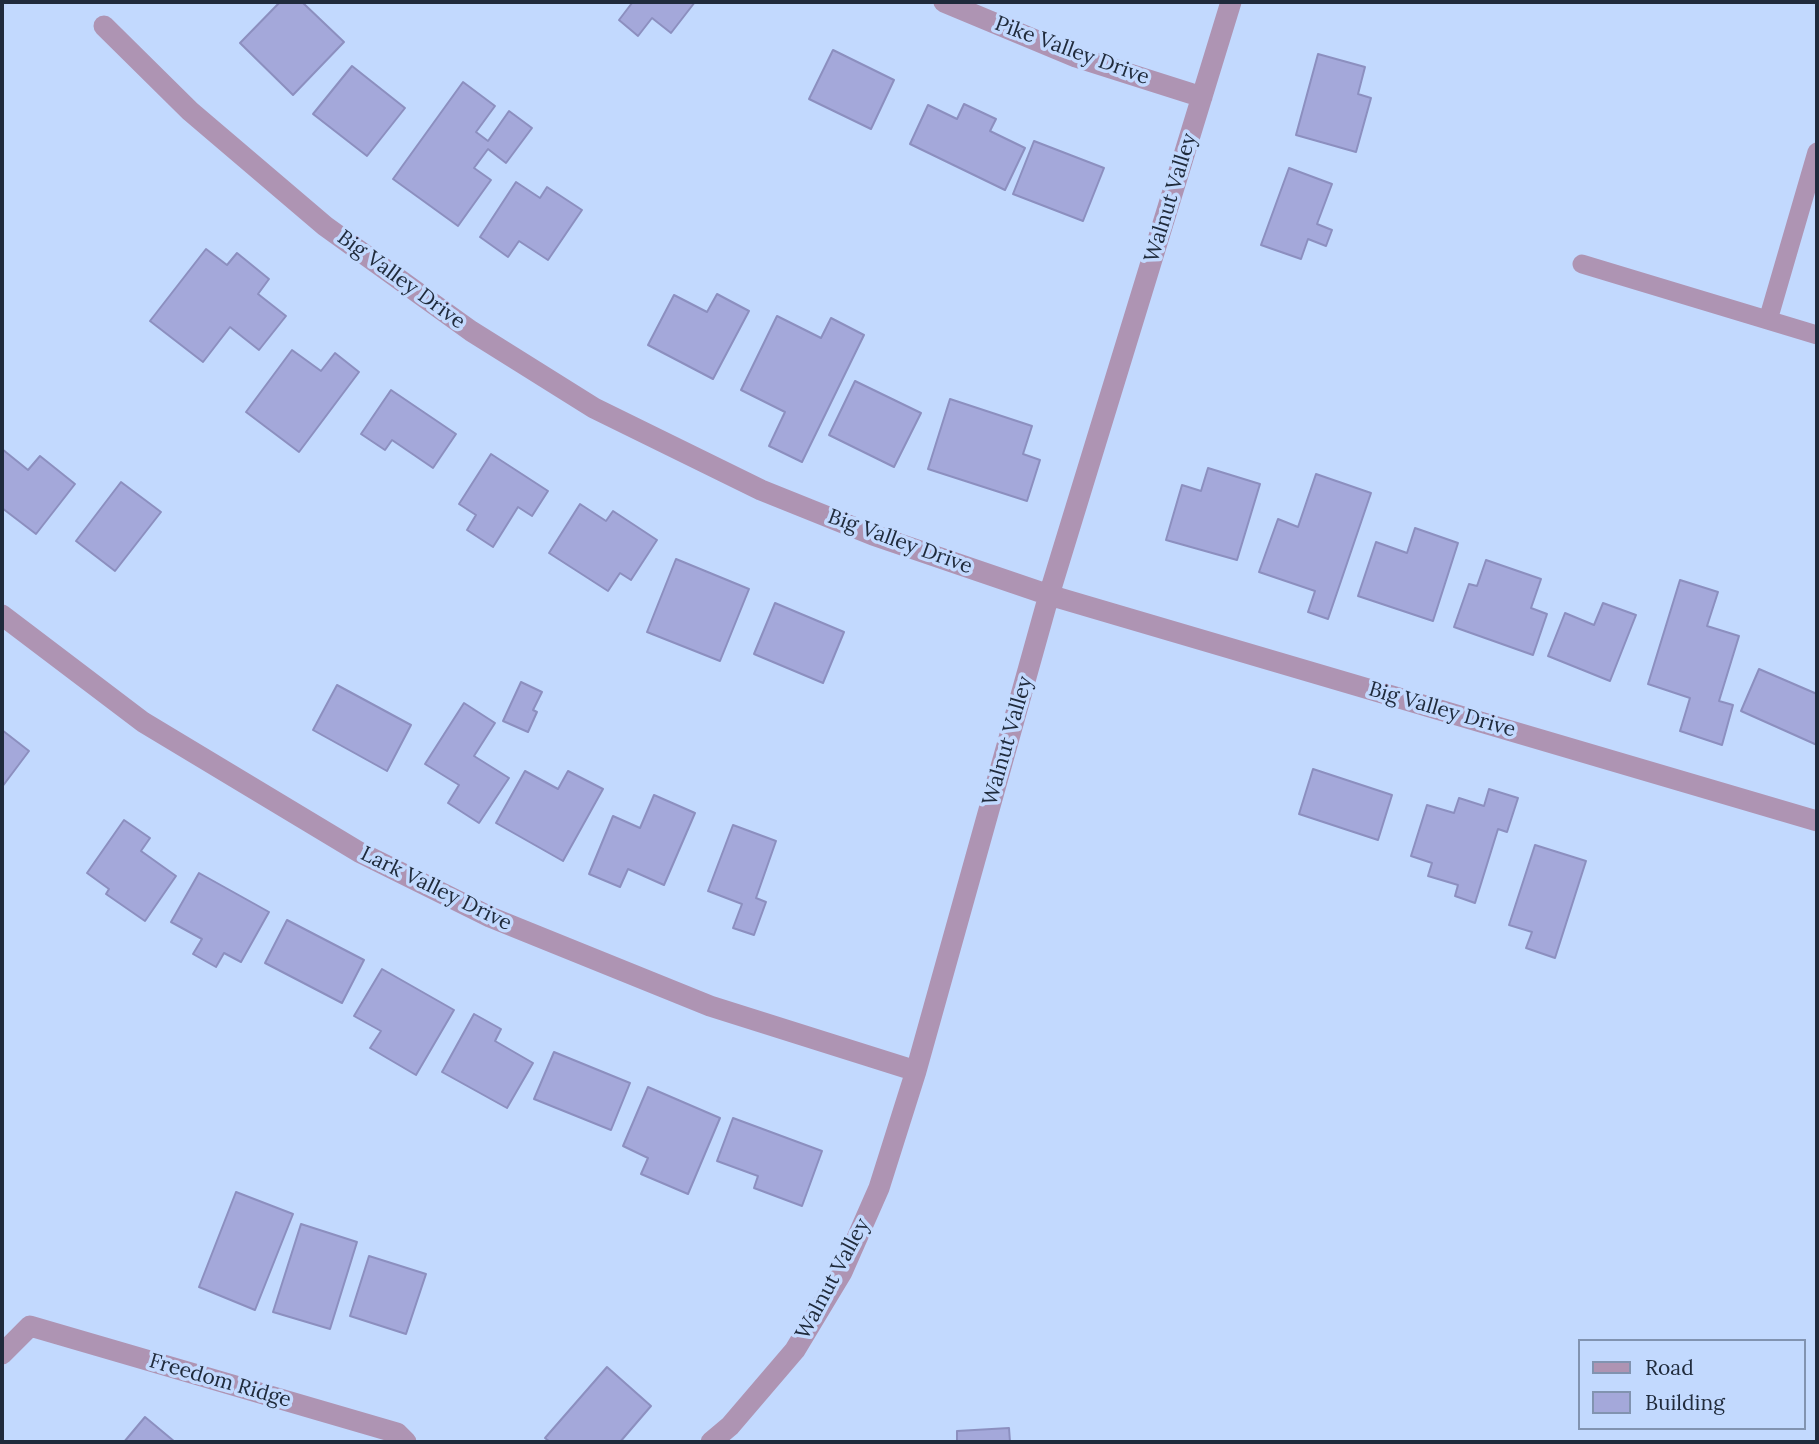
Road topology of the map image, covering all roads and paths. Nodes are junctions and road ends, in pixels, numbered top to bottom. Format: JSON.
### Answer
{"nodes":[{"id":1,"x":944,"y":2,"type":"edge"},
{"id":2,"x":1231,"y":2,"type":"edge"},
{"id":3,"x":104,"y":26,"type":"dead end"},
{"id":4,"x":1202,"y":97,"type":"junction"},
{"id":5,"x":1817,"y":152,"type":"edge"},
{"id":6,"x":1582,"y":264,"type":"dead end"},
{"id":7,"x":1768,"y":320,"type":"junction"},
{"id":8,"x":1817,"y":335,"type":"edge"},
{"id":9,"x":1049,"y":594,"type":"junction"},
{"id":10,"x":2,"y":615,"type":"edge"},
{"id":11,"x":1817,"y":821,"type":"edge"},
{"id":12,"x":916,"y":1071,"type":"junction"},
{"id":13,"x":2,"y":1354,"type":"edge"},
{"id":14,"x":406,"y":1442,"type":"edge"},
{"id":15,"x":712,"y":1442,"type":"edge"}],
"edges":[{"from":1,"to":4,"type":"street","name":"Pike Valley Drive"},
{"from":2,"to":4,"type":"street","name":"Walnut Valley"},
{"from":3,"to":9,"type":"street","name":"Big Valley Drive"},
{"from":4,"to":9,"type":"street","name":"Walnut Valley"},
{"from":5,"to":7,"type":"lane"},
{"from":6,"to":7,"type":"lane"},
{"from":7,"to":8,"type":"lane"},
{"from":9,"to":11,"type":"street","name":"Big Valley Drive"},
{"from":9,"to":12,"type":"street","name":"Walnut Valley"},
{"from":10,"to":12,"type":"street","name":"Lark Valley Drive"},
{"from":12,"to":15,"type":"street","name":"Walnut Valley"},
{"from":13,"to":14,"type":"street","name":"Freedom Ridge"}]}
